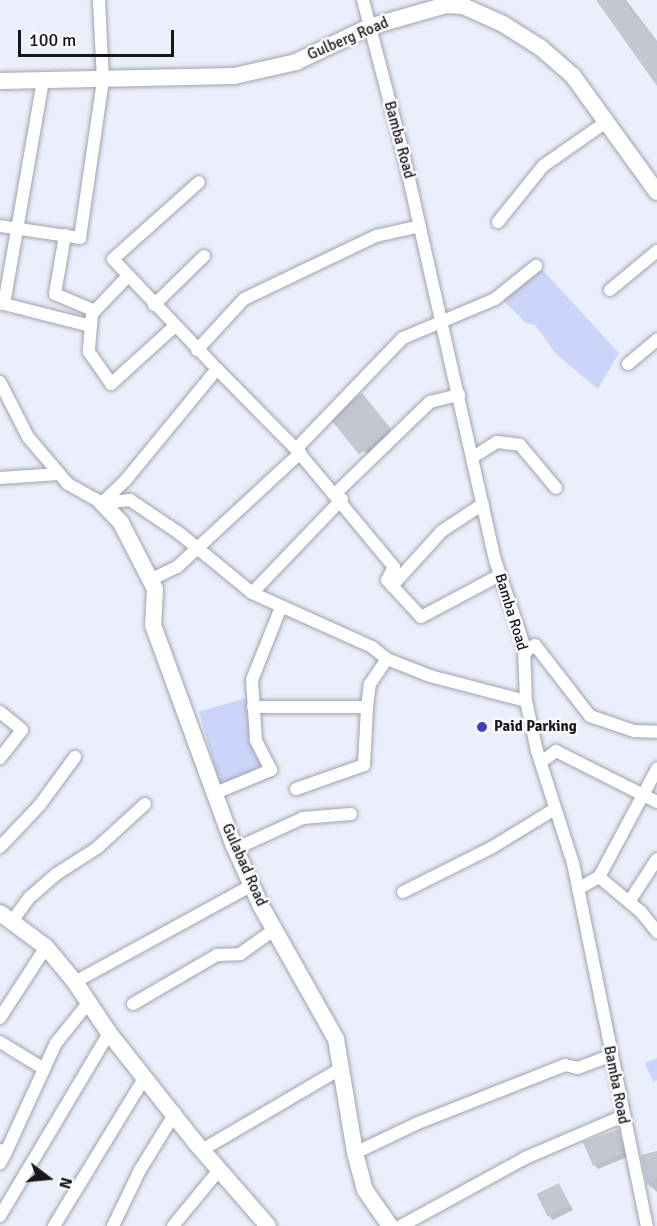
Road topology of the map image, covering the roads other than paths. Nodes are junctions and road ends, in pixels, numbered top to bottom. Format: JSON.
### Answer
{"nodes":[{"id":1,"x":99,"y":0,"type":"edge"},
{"id":2,"x":363,"y":0,"type":"edge"},
{"id":3,"x":369,"y":27,"type":"junction"},
{"id":4,"x":103,"y":80,"type":"junction"},
{"id":5,"x":0,"y":81,"type":"edge"},
{"id":6,"x":42,"y":81,"type":"junction"},
{"id":7,"x":606,"y":122,"type":"junction"},
{"id":8,"x":199,"y":182,"type":"dead end"},
{"id":9,"x":657,"y":192,"type":"edge"},
{"id":10,"x":498,"y":222,"type":"dead end"},
{"id":11,"x":0,"y":226,"type":"edge"},
{"id":12,"x":420,"y":226,"type":"junction"},
{"id":13,"x":16,"y":229,"type":"junction"},
{"id":14,"x":65,"y":236,"type":"junction"},
{"id":15,"x":657,"y":251,"type":"edge"},
{"id":16,"x":204,"y":256,"type":"dead end"},
{"id":17,"x":536,"y":266,"type":"dead end"},
{"id":18,"x":128,"y":276,"type":"junction"},
{"id":19,"x":610,"y":290,"type":"dead end"},
{"id":20,"x":2,"y":303,"type":"edge"},
{"id":21,"x":154,"y":305,"type":"junction"},
{"id":22,"x":95,"y":311,"type":"junction"},
{"id":23,"x":443,"y":324,"type":"junction"},
{"id":24,"x":91,"y":326,"type":"junction"},
{"id":25,"x":175,"y":326,"type":"junction"},
{"id":26,"x":657,"y":340,"type":"edge"},
{"id":27,"x":197,"y":350,"type":"junction"},
{"id":28,"x":628,"y":364,"type":"dead end"},
{"id":29,"x":217,"y":369,"type":"junction"},
{"id":30,"x":0,"y":382,"type":"edge"},
{"id":31,"x":459,"y":395,"type":"junction"},
{"id":32,"x":4,"y":399,"type":"edge"},
{"id":33,"x":298,"y":451,"type":"junction"},
{"id":34,"x":473,"y":457,"type":"junction"},
{"id":35,"x":59,"y":474,"type":"junction"},
{"id":36,"x":0,"y":477,"type":"edge"},
{"id":37,"x":556,"y":488,"type":"dead end"},
{"id":38,"x":339,"y":496,"type":"junction"},
{"id":39,"x":102,"y":503,"type":"junction"},
{"id":40,"x":483,"y":504,"type":"junction"},
{"id":41,"x":197,"y":548,"type":"junction"},
{"id":42,"x":500,"y":575,"type":"junction"},
{"id":43,"x":150,"y":580,"type":"junction"},
{"id":44,"x":392,"y":586,"type":"junction"},
{"id":45,"x":252,"y":593,"type":"junction"},
{"id":46,"x":281,"y":607,"type":"junction"},
{"id":47,"x":525,"y":652,"type":"junction"},
{"id":48,"x":387,"y":659,"type":"junction"},
{"id":49,"x":526,"y":701,"type":"junction"},
{"id":50,"x":253,"y":707,"type":"junction"},
{"id":51,"x":367,"y":707,"type":"junction"},
{"id":52,"x":0,"y":712,"type":"edge"},
{"id":53,"x":657,"y":732,"type":"edge"},
{"id":54,"x":75,"y":757,"type":"dead end"},
{"id":55,"x":0,"y":758,"type":"edge"},
{"id":56,"x":541,"y":762,"type":"junction"},
{"id":57,"x":657,"y":769,"type":"edge"},
{"id":58,"x":296,"y":789,"type":"dead end"},
{"id":59,"x":213,"y":794,"type":"junction"},
{"id":60,"x":642,"y":794,"type":"junction"},
{"id":61,"x":657,"y":802,"type":"edge"},
{"id":62,"x":145,"y":804,"type":"dead end"},
{"id":63,"x":555,"y":809,"type":"junction"},
{"id":64,"x":351,"y":814,"type":"dead end"},
{"id":65,"x":0,"y":847,"type":"edge"},
{"id":66,"x":235,"y":849,"type":"junction"},
{"id":67,"x":657,"y":859,"type":"edge"},
{"id":68,"x":599,"y":877,"type":"junction"},
{"id":69,"x":252,"y":885,"type":"junction"},
{"id":70,"x":578,"y":890,"type":"junction"},
{"id":71,"x":404,"y":892,"type":"dead end"},
{"id":72,"x":629,"y":902,"type":"junction"},
{"id":73,"x":7,"y":916,"type":"edge"},
{"id":74,"x":274,"y":929,"type":"junction"},
{"id":75,"x":657,"y":932,"type":"edge"},
{"id":76,"x":46,"y":947,"type":"junction"},
{"id":77,"x":75,"y":981,"type":"junction"},
{"id":78,"x":89,"y":1002,"type":"junction"},
{"id":79,"x":133,"y":1004,"type":"dead end"},
{"id":80,"x":0,"y":1018,"type":"edge"},
{"id":81,"x":109,"y":1033,"type":"junction"},
{"id":82,"x":0,"y":1041,"type":"edge"},
{"id":83,"x":610,"y":1056,"type":"junction"},
{"id":84,"x":44,"y":1069,"type":"junction"},
{"id":85,"x":340,"y":1070,"type":"junction"},
{"id":86,"x":145,"y":1077,"type":"junction"},
{"id":87,"x":175,"y":1113,"type":"junction"},
{"id":88,"x":622,"y":1116,"type":"junction"},
{"id":89,"x":202,"y":1150,"type":"junction"},
{"id":90,"x":3,"y":1151,"type":"edge"},
{"id":91,"x":355,"y":1153,"type":"junction"},
{"id":92,"x":0,"y":1164,"type":"edge"},
{"id":93,"x":219,"y":1170,"type":"junction"},
{"id":94,"x":0,"y":1216,"type":"edge"},
{"id":95,"x":54,"y":1226,"type":"edge"},
{"id":96,"x":113,"y":1226,"type":"edge"},
{"id":97,"x":173,"y":1226,"type":"edge"},
{"id":98,"x":268,"y":1226,"type":"edge"},
{"id":99,"x":390,"y":1226,"type":"edge"},
{"id":100,"x":401,"y":1226,"type":"edge"},
{"id":101,"x":647,"y":1226,"type":"edge"}],
"edges":[{"from":1,"to":4,"type":"street"},
{"from":2,"to":3,"type":"street","name":"Bamba Road"},
{"from":3,"to":4,"type":"street","name":"Gulberg Road"},
{"from":3,"to":7,"type":"street","name":"Gulberg Road"},
{"from":3,"to":12,"type":"street","name":"Bamba Road"},
{"from":4,"to":6,"type":"street","name":"Gulberg Road"},
{"from":4,"to":14,"type":"street"},
{"from":5,"to":6,"type":"street","name":"Gulberg Road"},
{"from":6,"to":13,"type":"street"},
{"from":7,"to":9,"type":"street","name":"Gulberg Road"},
{"from":7,"to":10,"type":"street"},
{"from":8,"to":18,"type":"street"},
{"from":11,"to":13,"type":"street"},
{"from":12,"to":23,"type":"street","name":"Bamba Road"},
{"from":12,"to":27,"type":"street"},
{"from":13,"to":14,"type":"street"},
{"from":13,"to":20,"type":"street"},
{"from":14,"to":22,"type":"street"},
{"from":15,"to":19,"type":"street"},
{"from":16,"to":21,"type":"street"},
{"from":17,"to":23,"type":"street"},
{"from":18,"to":21,"type":"street"},
{"from":18,"to":22,"type":"street"},
{"from":20,"to":24,"type":"street"},
{"from":21,"to":25,"type":"street"},
{"from":22,"to":24,"type":"street"},
{"from":23,"to":31,"type":"street","name":"Bamba Road"},
{"from":23,"to":33,"type":"street"},
{"from":24,"to":25,"type":"street"},
{"from":25,"to":27,"type":"street"},
{"from":26,"to":28,"type":"street"},
{"from":27,"to":29,"type":"street"},
{"from":29,"to":33,"type":"street"},
{"from":29,"to":39,"type":"street"},
{"from":30,"to":32,"type":"street"},
{"from":31,"to":34,"type":"street","name":"Bamba Road"},
{"from":31,"to":38,"type":"street"},
{"from":32,"to":35,"type":"street"},
{"from":33,"to":38,"type":"street"},
{"from":33,"to":41,"type":"street"},
{"from":34,"to":37,"type":"street"},
{"from":34,"to":40,"type":"street","name":"Bamba Road"},
{"from":35,"to":36,"type":"street"},
{"from":35,"to":39,"type":"street"},
{"from":38,"to":44,"type":"street"},
{"from":38,"to":45,"type":"street"},
{"from":39,"to":41,"type":"street"},
{"from":39,"to":43,"type":"street","name":"Gulabad Road"},
{"from":40,"to":42,"type":"street","name":"Bamba Road"},
{"from":40,"to":44,"type":"street"},
{"from":41,"to":43,"type":"street"},
{"from":41,"to":45,"type":"street"},
{"from":42,"to":44,"type":"street"},
{"from":42,"to":47,"type":"street","name":"Bamba Road"},
{"from":43,"to":59,"type":"street","name":"Gulabad Road"},
{"from":45,"to":46,"type":"street"},
{"from":46,"to":48,"type":"street"},
{"from":46,"to":50,"type":"street"},
{"from":47,"to":49,"type":"street","name":"Bamba Road"},
{"from":47,"to":53,"type":"street"},
{"from":48,"to":49,"type":"street"},
{"from":48,"to":51,"type":"street"},
{"from":49,"to":56,"type":"street","name":"Bamba Road"},
{"from":50,"to":51,"type":"street"},
{"from":50,"to":59,"type":"street"},
{"from":51,"to":58,"type":"street"},
{"from":52,"to":55,"type":"street"},
{"from":54,"to":65,"type":"street"},
{"from":56,"to":60,"type":"street"},
{"from":56,"to":63,"type":"street","name":"Bamba Road"},
{"from":57,"to":60,"type":"street"},
{"from":59,"to":66,"type":"street","name":"Gulabad Road"},
{"from":60,"to":61,"type":"street"},
{"from":60,"to":68,"type":"street"},
{"from":62,"to":73,"type":"street"},
{"from":63,"to":70,"type":"street","name":"Bamba Road"},
{"from":63,"to":71,"type":"street"},
{"from":64,"to":66,"type":"street"},
{"from":66,"to":69,"type":"street","name":"Gulabad Road"},
{"from":67,"to":72,"type":"street"},
{"from":68,"to":70,"type":"street"},
{"from":68,"to":72,"type":"street"},
{"from":69,"to":74,"type":"street","name":"Gulabad Road"},
{"from":69,"to":77,"type":"street"},
{"from":70,"to":83,"type":"street","name":"Bamba Road"},
{"from":72,"to":75,"type":"street"},
{"from":73,"to":76,"type":"street"},
{"from":74,"to":79,"type":"street"},
{"from":74,"to":85,"type":"street","name":"Gulabad Road"},
{"from":76,"to":77,"type":"street"},
{"from":76,"to":80,"type":"street"},
{"from":77,"to":78,"type":"street"},
{"from":78,"to":81,"type":"street"},
{"from":78,"to":84,"type":"street"},
{"from":81,"to":86,"type":"street"},
{"from":81,"to":94,"type":"street"},
{"from":82,"to":84,"type":"street"},
{"from":83,"to":88,"type":"street","name":"Bamba Road"},
{"from":83,"to":91,"type":"street"},
{"from":84,"to":90,"type":"street"},
{"from":85,"to":89,"type":"street"},
{"from":85,"to":91,"type":"street","name":"Gulabad Road"},
{"from":86,"to":87,"type":"street"},
{"from":86,"to":95,"type":"street"},
{"from":87,"to":89,"type":"street"},
{"from":87,"to":96,"type":"street"},
{"from":88,"to":100,"type":"street"},
{"from":88,"to":101,"type":"street","name":"Bamba Road"},
{"from":89,"to":93,"type":"street"},
{"from":90,"to":92,"type":"street"},
{"from":91,"to":99,"type":"street","name":"Gulabad Road"},
{"from":93,"to":97,"type":"street"},
{"from":93,"to":98,"type":"street"}]}
